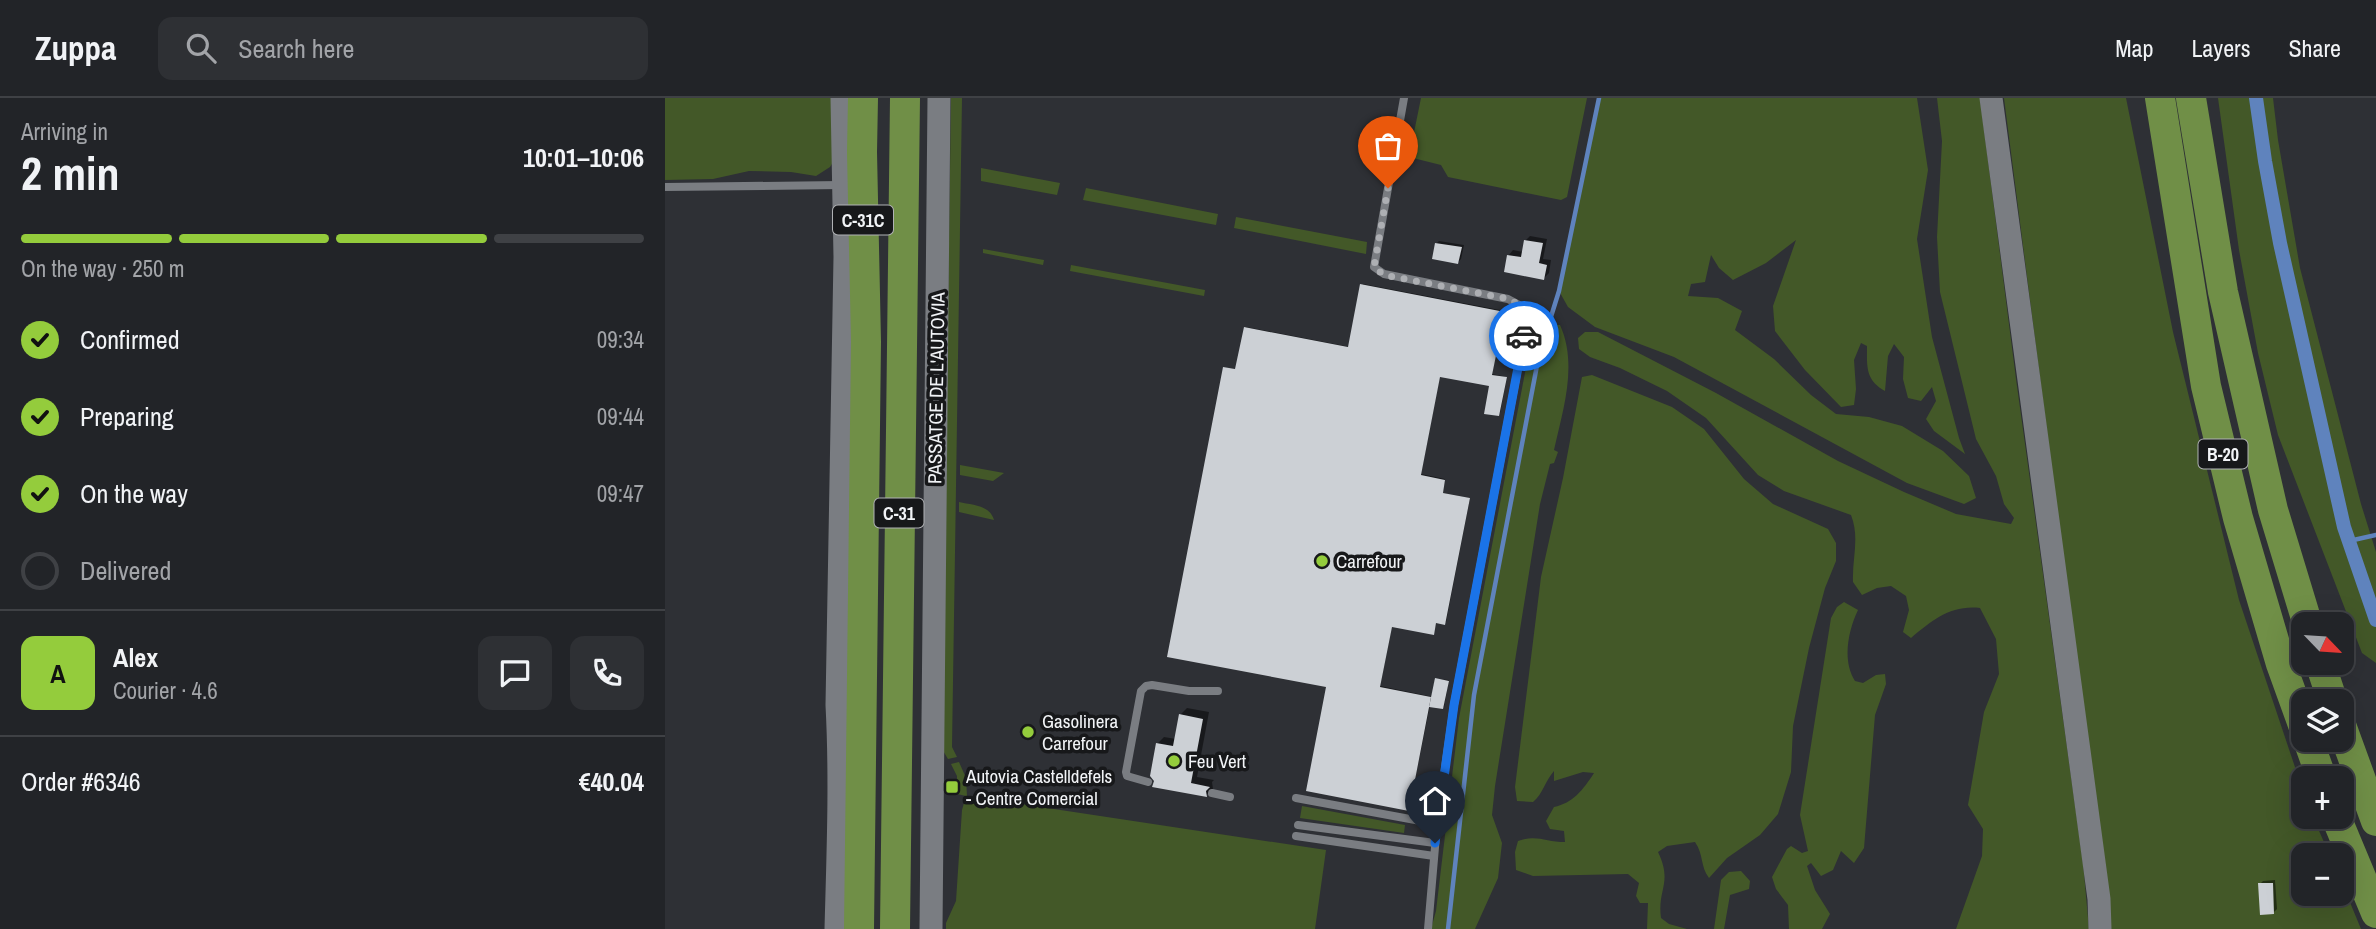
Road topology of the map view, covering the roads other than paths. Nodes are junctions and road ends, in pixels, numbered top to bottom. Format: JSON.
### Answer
{"nodes":[{"id":1,"x":842,"y":98,"type":"edge"},
{"id":2,"x":863,"y":98,"type":"edge"},
{"id":3,"x":877,"y":98,"type":"edge"},
{"id":4,"x":905,"y":98,"type":"edge"},
{"id":5,"x":939,"y":98,"type":"edge"},
{"id":6,"x":1404,"y":98,"type":"edge"},
{"id":7,"x":1991,"y":98,"type":"edge"},
{"id":8,"x":2143,"y":98,"type":"edge"},
{"id":9,"x":2160,"y":98,"type":"edge"},
{"id":10,"x":2191,"y":98,"type":"edge"},
{"id":11,"x":2209,"y":98,"type":"edge"},
{"id":12,"x":2171,"y":176,"type":"junction"},
{"id":13,"x":844,"y":185,"type":"junction"},
{"id":14,"x":665,"y":187,"type":"edge"},
{"id":15,"x":2223,"y":292,"type":"junction"},
{"id":16,"x":866,"y":342,"type":"junction"},
{"id":17,"x":2304,"y":612,"type":"edge"},
{"id":18,"x":1218,"y":691,"type":"dead end"},
{"id":19,"x":2291,"y":692,"type":"edge"},
{"id":20,"x":2351,"y":752,"type":"edge"},
{"id":21,"x":1148,"y":782,"type":"dead end"},
{"id":22,"x":1212,"y":793,"type":"dead end"},
{"id":23,"x":1230,"y":797,"type":"dead end"},
{"id":24,"x":1296,"y":798,"type":"dead end"},
{"id":25,"x":2376,"y":821,"type":"edge"},
{"id":26,"x":1437,"y":824,"type":"junction"},
{"id":27,"x":1298,"y":825,"type":"dead end"},
{"id":28,"x":2341,"y":829,"type":"edge"},
{"id":29,"x":1296,"y":836,"type":"dead end"},
{"id":30,"x":1435,"y":843,"type":"junction"},
{"id":31,"x":1434,"y":856,"type":"junction"},
{"id":32,"x":2376,"y":913,"type":"edge"},
{"id":33,"x":836,"y":929,"type":"edge"},
{"id":34,"x":859,"y":929,"type":"edge"},
{"id":35,"x":895,"y":929,"type":"edge"},
{"id":36,"x":931,"y":929,"type":"edge"},
{"id":37,"x":1428,"y":929,"type":"edge"},
{"id":38,"x":2100,"y":929,"type":"edge"}],
"edges":[{"from":1,"to":13,"type":"street"},
{"from":2,"to":16,"type":"highway","number":"C-31C"},
{"from":3,"to":16,"type":"highway","number":"C-31"},
{"from":4,"to":35,"type":"highway","number":"C-31"},
{"from":5,"to":36,"type":"street","name":"PASSATGE DE L'AUTOVIA"},
{"from":6,"to":26,"type":"lane"},
{"from":7,"to":38,"type":"street"},
{"from":8,"to":12,"type":"highway"},
{"from":9,"to":12,"type":"highway","number":"B-20"},
{"from":10,"to":15,"type":"highway","number":"B-20"},
{"from":11,"to":15,"type":"highway"},
{"from":12,"to":19,"type":"highway","number":"B-20"},
{"from":13,"to":14,"type":"lane"},
{"from":13,"to":33,"type":"street"},
{"from":15,"to":17,"type":"highway","number":"B-20"},
{"from":16,"to":34,"type":"highway","number":"C-31"},
{"from":18,"to":21,"type":"lane"},
{"from":20,"to":25,"type":"highway"},
{"from":22,"to":23,"type":"lane"},
{"from":24,"to":26,"type":"lane"},
{"from":26,"to":30,"type":"lane"},
{"from":27,"to":30,"type":"lane"},
{"from":28,"to":32,"type":"highway"},
{"from":29,"to":31,"type":"lane"},
{"from":30,"to":31,"type":"lane"},
{"from":31,"to":37,"type":"lane"}]}
